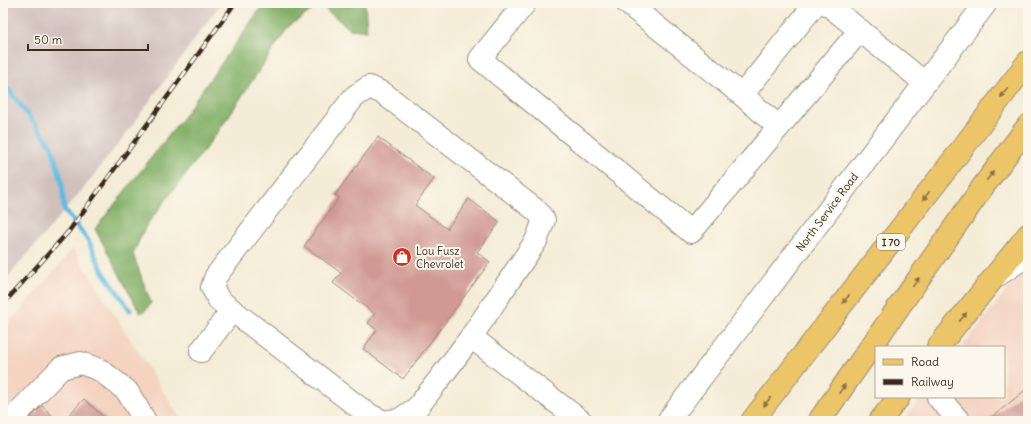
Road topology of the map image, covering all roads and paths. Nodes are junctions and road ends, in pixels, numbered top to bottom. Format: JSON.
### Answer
{"nodes":[{"id":1,"x":526,"y":3,"type":"edge"},
{"id":2,"x":627,"y":3,"type":"edge"},
{"id":3,"x":816,"y":3,"type":"edge"},
{"id":4,"x":826,"y":3,"type":"edge"},
{"id":5,"x":986,"y":3,"type":"edge"},
{"id":6,"x":860,"y":30,"type":"junction"},
{"id":7,"x":1028,"y":62,"type":"edge"},
{"id":8,"x":925,"y":83,"type":"junction"},
{"id":9,"x":742,"y":95,"type":"junction"},
{"id":10,"x":1028,"y":126,"type":"edge"},
{"id":11,"x":779,"y":127,"type":"junction"},
{"id":12,"x":1028,"y":235,"type":"edge"},
{"id":13,"x":1028,"y":256,"type":"edge"},
{"id":14,"x":994,"y":278,"type":"junction"},
{"id":15,"x":232,"y":310,"type":"junction"},
{"id":16,"x":471,"y":337,"type":"junction"},
{"id":17,"x":939,"y":346,"type":"edge"},
{"id":18,"x":201,"y":351,"type":"dead end"},
{"id":19,"x":898,"y":398,"type":"edge"},
{"id":20,"x":939,"y":398,"type":"edge"},
{"id":21,"x":352,"y":413,"type":"edge"},
{"id":22,"x":10,"y":421,"type":"edge"},
{"id":23,"x":145,"y":421,"type":"edge"},
{"id":24,"x":382,"y":421,"type":"edge"},
{"id":25,"x":389,"y":421,"type":"edge"},
{"id":26,"x":581,"y":421,"type":"edge"},
{"id":27,"x":668,"y":421,"type":"edge"},
{"id":28,"x":752,"y":421,"type":"edge"},
{"id":29,"x":819,"y":421,"type":"edge"},
{"id":30,"x":880,"y":421,"type":"edge"},
{"id":31,"x":959,"y":421,"type":"edge"}],
"edges":[{"from":1,"to":11,"type":"street"},
{"from":2,"to":9,"type":"street"},
{"from":3,"to":9,"type":"street"},
{"from":4,"to":6,"type":"street"},
{"from":5,"to":8,"type":"street","name":"North Service Road"},
{"from":6,"to":8,"type":"street"},
{"from":6,"to":11,"type":"street"},
{"from":7,"to":28,"type":"main road","number":"I 70","one_way":true},
{"from":8,"to":27,"type":"street","name":"North Service Road"},
{"from":9,"to":11,"type":"street"},
{"from":29,"to":10,"type":"main road","one_way":true},
{"from":12,"to":14,"type":"main road"},
{"from":13,"to":14,"type":"street"},
{"from":17,"to":14,"type":"main road","one_way":true},
{"from":15,"to":16,"type":"street"},
{"from":15,"to":18,"type":"street"},
{"from":15,"to":21,"type":"street"},
{"from":16,"to":25,"type":"street"},
{"from":16,"to":26,"type":"street"},
{"from":19,"to":30,"type":"main road"},
{"from":20,"to":31,"type":"street"},
{"from":21,"to":24,"type":"street"},
{"from":22,"to":23,"type":"street"}]}
